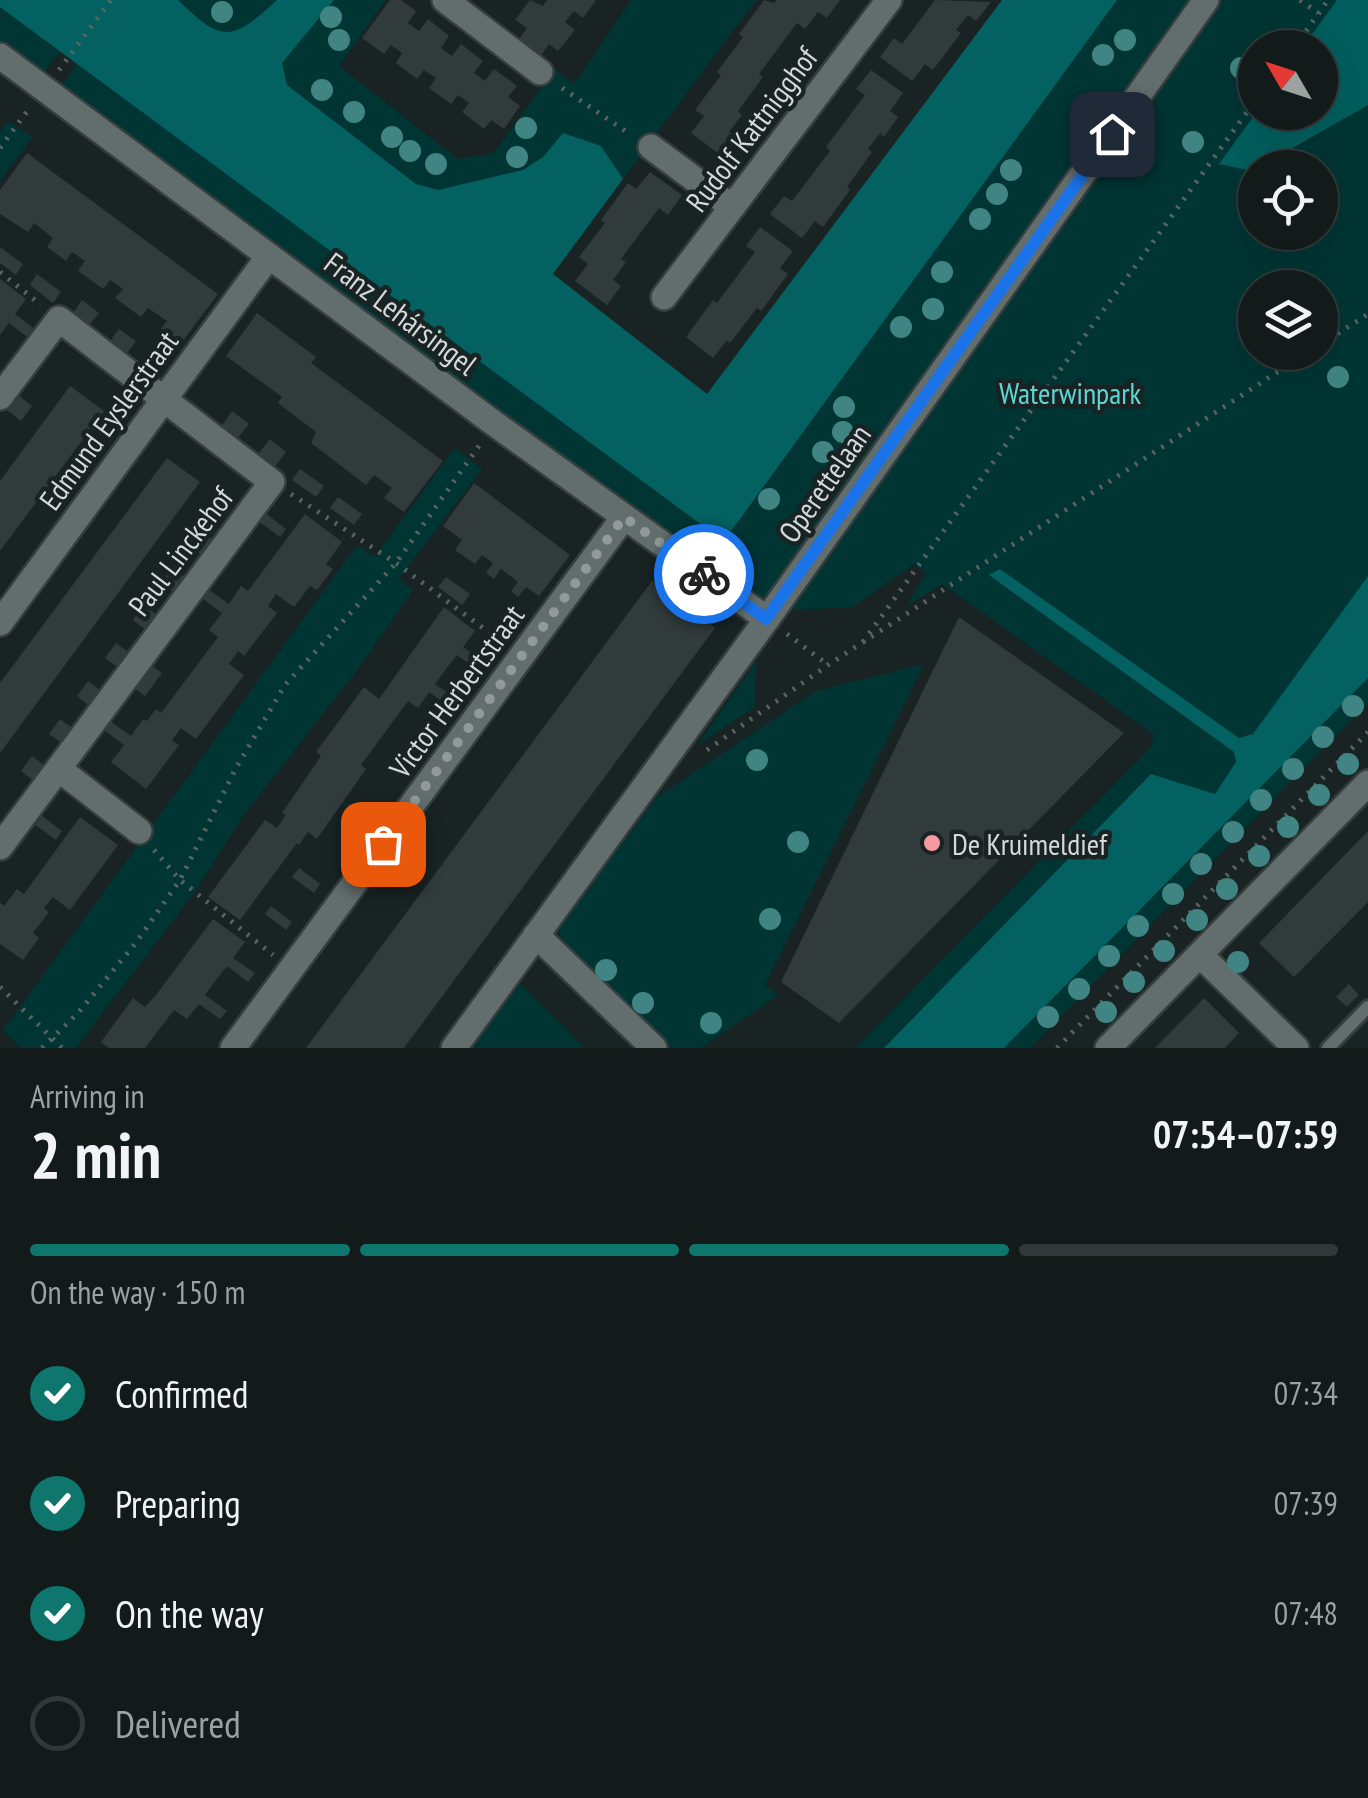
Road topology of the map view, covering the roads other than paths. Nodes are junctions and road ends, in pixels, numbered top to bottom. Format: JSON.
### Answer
{"nodes":[{"id":1,"x":444,"y":0,"type":"edge"},
{"id":2,"x":889,"y":0,"type":"edge"},
{"id":3,"x":1206,"y":0,"type":"edge"},
{"id":4,"x":476,"y":9,"type":"edge"},
{"id":5,"x":0,"y":56,"type":"edge"},
{"id":6,"x":540,"y":72,"type":"road end"},
{"id":7,"x":650,"y":147,"type":"road end"},
{"id":8,"x":732,"y":207,"type":"junction"},
{"id":9,"x":269,"y":256,"type":"junction"},
{"id":10,"x":664,"y":298,"type":"dead end"},
{"id":11,"x":0,"y":397,"type":"edge"},
{"id":12,"x":163,"y":400,"type":"junction"},
{"id":13,"x":624,"y":517,"type":"junction"},
{"id":14,"x":766,"y":619,"type":"junction"},
{"id":15,"x":0,"y":623,"type":"edge"},
{"id":16,"x":58,"y":769,"type":"junction"},
{"id":17,"x":1368,"y":783,"type":"edge"},
{"id":18,"x":139,"y":831,"type":"road end"},
{"id":19,"x":0,"y":846,"type":"edge"},
{"id":20,"x":536,"y":936,"type":"junction"},
{"id":21,"x":1200,"y":955,"type":"junction"},
{"id":22,"x":1368,"y":1007,"type":"edge"},
{"id":23,"x":233,"y":1048,"type":"edge"},
{"id":24,"x":454,"y":1048,"type":"edge"},
{"id":25,"x":654,"y":1048,"type":"edge"},
{"id":26,"x":1108,"y":1048,"type":"edge"},
{"id":27,"x":1296,"y":1048,"type":"edge"},
{"id":28,"x":1328,"y":1048,"type":"edge"}],
"edges":[{"from":1,"to":4,"type":"street"},
{"from":2,"to":8,"type":"street","name":"Rudolf Kattnigghof"},
{"from":3,"to":14,"type":"street","name":"Operettelaan"},
{"from":4,"to":6,"type":"street"},
{"from":5,"to":9,"type":"street","name":"Franz Lehársingel"},
{"from":7,"to":8,"type":"street"},
{"from":8,"to":10,"type":"street","name":"Rudolf Kattnigghof"},
{"from":9,"to":12,"type":"street","name":"Edmund Eyslerstraat"},
{"from":9,"to":13,"type":"street","name":"Franz Lehársingel"},
{"from":11,"to":12,"type":"street","name":"Paul Linckehof"},
{"from":12,"to":15,"type":"street","name":"Edmund Eyslerstraat"},
{"from":12,"to":16,"type":"street","name":"Paul Linckehof"},
{"from":13,"to":14,"type":"street","name":"Franz Lehársingel"},
{"from":13,"to":23,"type":"street","name":"Victor Herbertstraat"},
{"from":14,"to":20,"type":"street","name":"Operettelaan"},
{"from":16,"to":18,"type":"street"},
{"from":16,"to":19,"type":"street","name":"Paul Linckehof"},
{"from":17,"to":21,"type":"street"},
{"from":20,"to":24,"type":"street","name":"Operettelaan"},
{"from":20,"to":25,"type":"street"},
{"from":21,"to":26,"type":"street"},
{"from":21,"to":27,"type":"street"},
{"from":22,"to":28,"type":"lane"}]}
